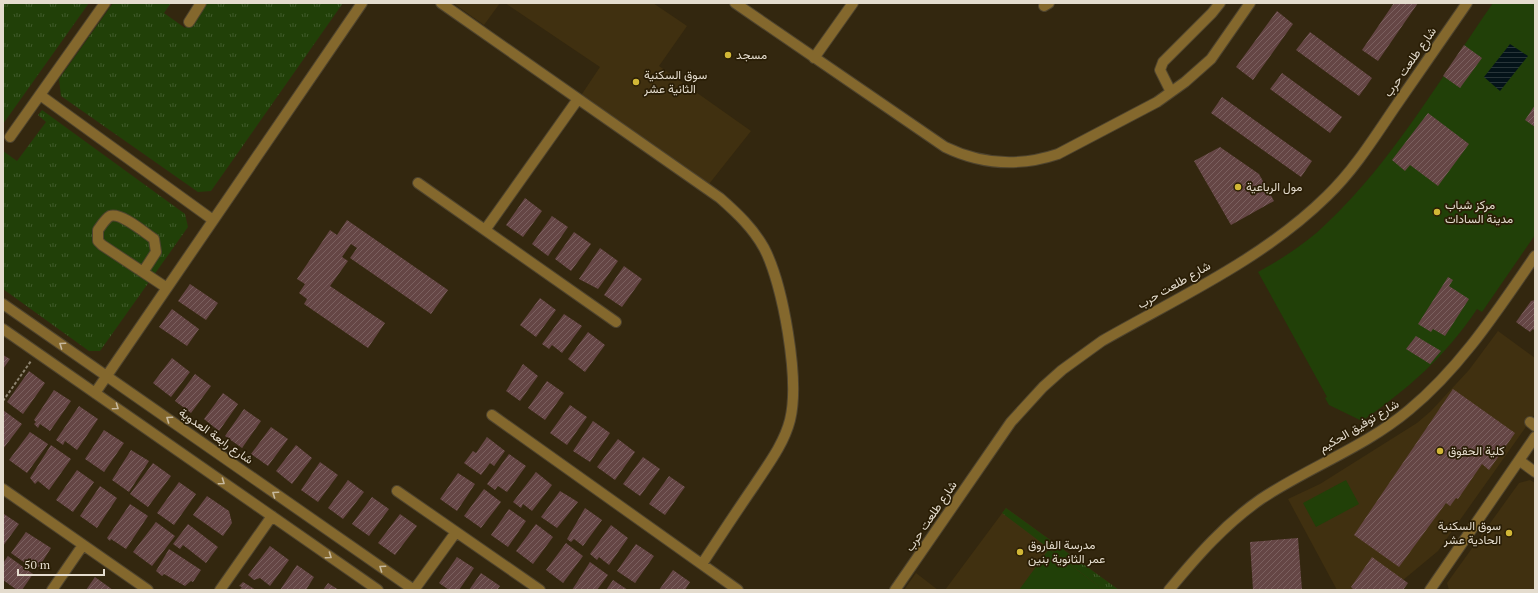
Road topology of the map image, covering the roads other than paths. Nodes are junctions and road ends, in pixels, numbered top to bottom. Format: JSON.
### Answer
{"nodes":[{"id":1,"x":105,"y":3,"type":"edge"},
{"id":2,"x":201,"y":3,"type":"edge"},
{"id":3,"x":362,"y":3,"type":"edge"},
{"id":4,"x":440,"y":3,"type":"edge"},
{"id":5,"x":735,"y":3,"type":"edge"},
{"id":6,"x":853,"y":3,"type":"edge"},
{"id":7,"x":1220,"y":3,"type":"edge"},
{"id":8,"x":1250,"y":3,"type":"edge"},
{"id":9,"x":1467,"y":3,"type":"edge"},
{"id":10,"x":189,"y":22,"type":"dead end"},
{"id":11,"x":814,"y":58,"type":"junction"},
{"id":12,"x":1171,"y":92,"type":"junction"},
{"id":13,"x":40,"y":95,"type":"junction"},
{"id":14,"x":578,"y":99,"type":"junction"},
{"id":15,"x":10,"y":137,"type":"dead end"},
{"id":16,"x":418,"y":183,"type":"dead end"},
{"id":17,"x":213,"y":220,"type":"junction"},
{"id":18,"x":485,"y":230,"type":"junction"},
{"id":19,"x":1535,"y":256,"type":"edge"},
{"id":20,"x":143,"y":272,"type":"junction"},
{"id":21,"x":167,"y":288,"type":"junction"},
{"id":22,"x":3,"y":304,"type":"edge"},
{"id":23,"x":616,"y":322,"type":"dead end"},
{"id":24,"x":3,"y":329,"type":"edge"},
{"id":25,"x":106,"y":376,"type":"junction"},
{"id":26,"x":95,"y":393,"type":"junction"},
{"id":27,"x":492,"y":415,"type":"dead end"},
{"id":28,"x":1535,"y":437,"type":"edge"},
{"id":29,"x":1520,"y":461,"type":"junction"},
{"id":30,"x":1535,"y":472,"type":"edge"},
{"id":31,"x":3,"y":490,"type":"edge"},
{"id":32,"x":397,"y":491,"type":"dead end"},
{"id":33,"x":272,"y":516,"type":"junction"},
{"id":34,"x":456,"y":532,"type":"junction"},
{"id":35,"x":83,"y":545,"type":"junction"},
{"id":36,"x":702,"y":564,"type":"junction"},
{"id":37,"x":52,"y":590,"type":"edge"},
{"id":38,"x":148,"y":590,"type":"edge"},
{"id":39,"x":220,"y":590,"type":"edge"},
{"id":40,"x":378,"y":590,"type":"edge"},
{"id":41,"x":414,"y":590,"type":"edge"},
{"id":42,"x":540,"y":590,"type":"edge"},
{"id":43,"x":738,"y":590,"type":"edge"},
{"id":44,"x":895,"y":590,"type":"edge"},
{"id":45,"x":1169,"y":590,"type":"edge"},
{"id":46,"x":1430,"y":590,"type":"edge"}],
"edges":[{"from":1,"to":13,"type":"street"},
{"from":2,"to":10,"type":"street"},
{"from":3,"to":17,"type":"street"},
{"from":4,"to":14,"type":"street"},
{"from":5,"to":11,"type":"street"},
{"from":6,"to":11,"type":"street"},
{"from":7,"to":12,"type":"street"},
{"from":8,"to":12,"type":"street"},
{"from":9,"to":44,"type":"street","name":"شارع طلعت حرب"},
{"from":11,"to":12,"type":"street"},
{"from":13,"to":15,"type":"street"},
{"from":13,"to":17,"type":"street"},
{"from":14,"to":18,"type":"street"},
{"from":14,"to":36,"type":"street"},
{"from":16,"to":18,"type":"street"},
{"from":17,"to":21,"type":"street"},
{"from":18,"to":23,"type":"street"},
{"from":19,"to":45,"type":"street","name":"شارع توفيق الحكيم"},
{"from":20,"to":20,"type":"street"},
{"from":20,"to":21,"type":"street"},
{"from":21,"to":25,"type":"street"},
{"from":25,"to":22,"type":"street","name":"شارع رابعة العدوية","one_way":true},
{"from":24,"to":26,"type":"street"},
{"from":25,"to":26,"type":"street"},
{"from":41,"to":25,"type":"street","name":"شارع رابعة العدوية","one_way":true},
{"from":26,"to":33,"type":"street","one_way":true},
{"from":27,"to":36,"type":"street"},
{"from":28,"to":29,"type":"street"},
{"from":29,"to":30,"type":"street"},
{"from":29,"to":46,"type":"street"},
{"from":31,"to":35,"type":"street"},
{"from":32,"to":34,"type":"street"},
{"from":33,"to":39,"type":"street"},
{"from":33,"to":40,"type":"street","one_way":true},
{"from":34,"to":41,"type":"street"},
{"from":34,"to":42,"type":"street"},
{"from":35,"to":37,"type":"street"},
{"from":35,"to":38,"type":"street"},
{"from":36,"to":43,"type":"street"}]}
